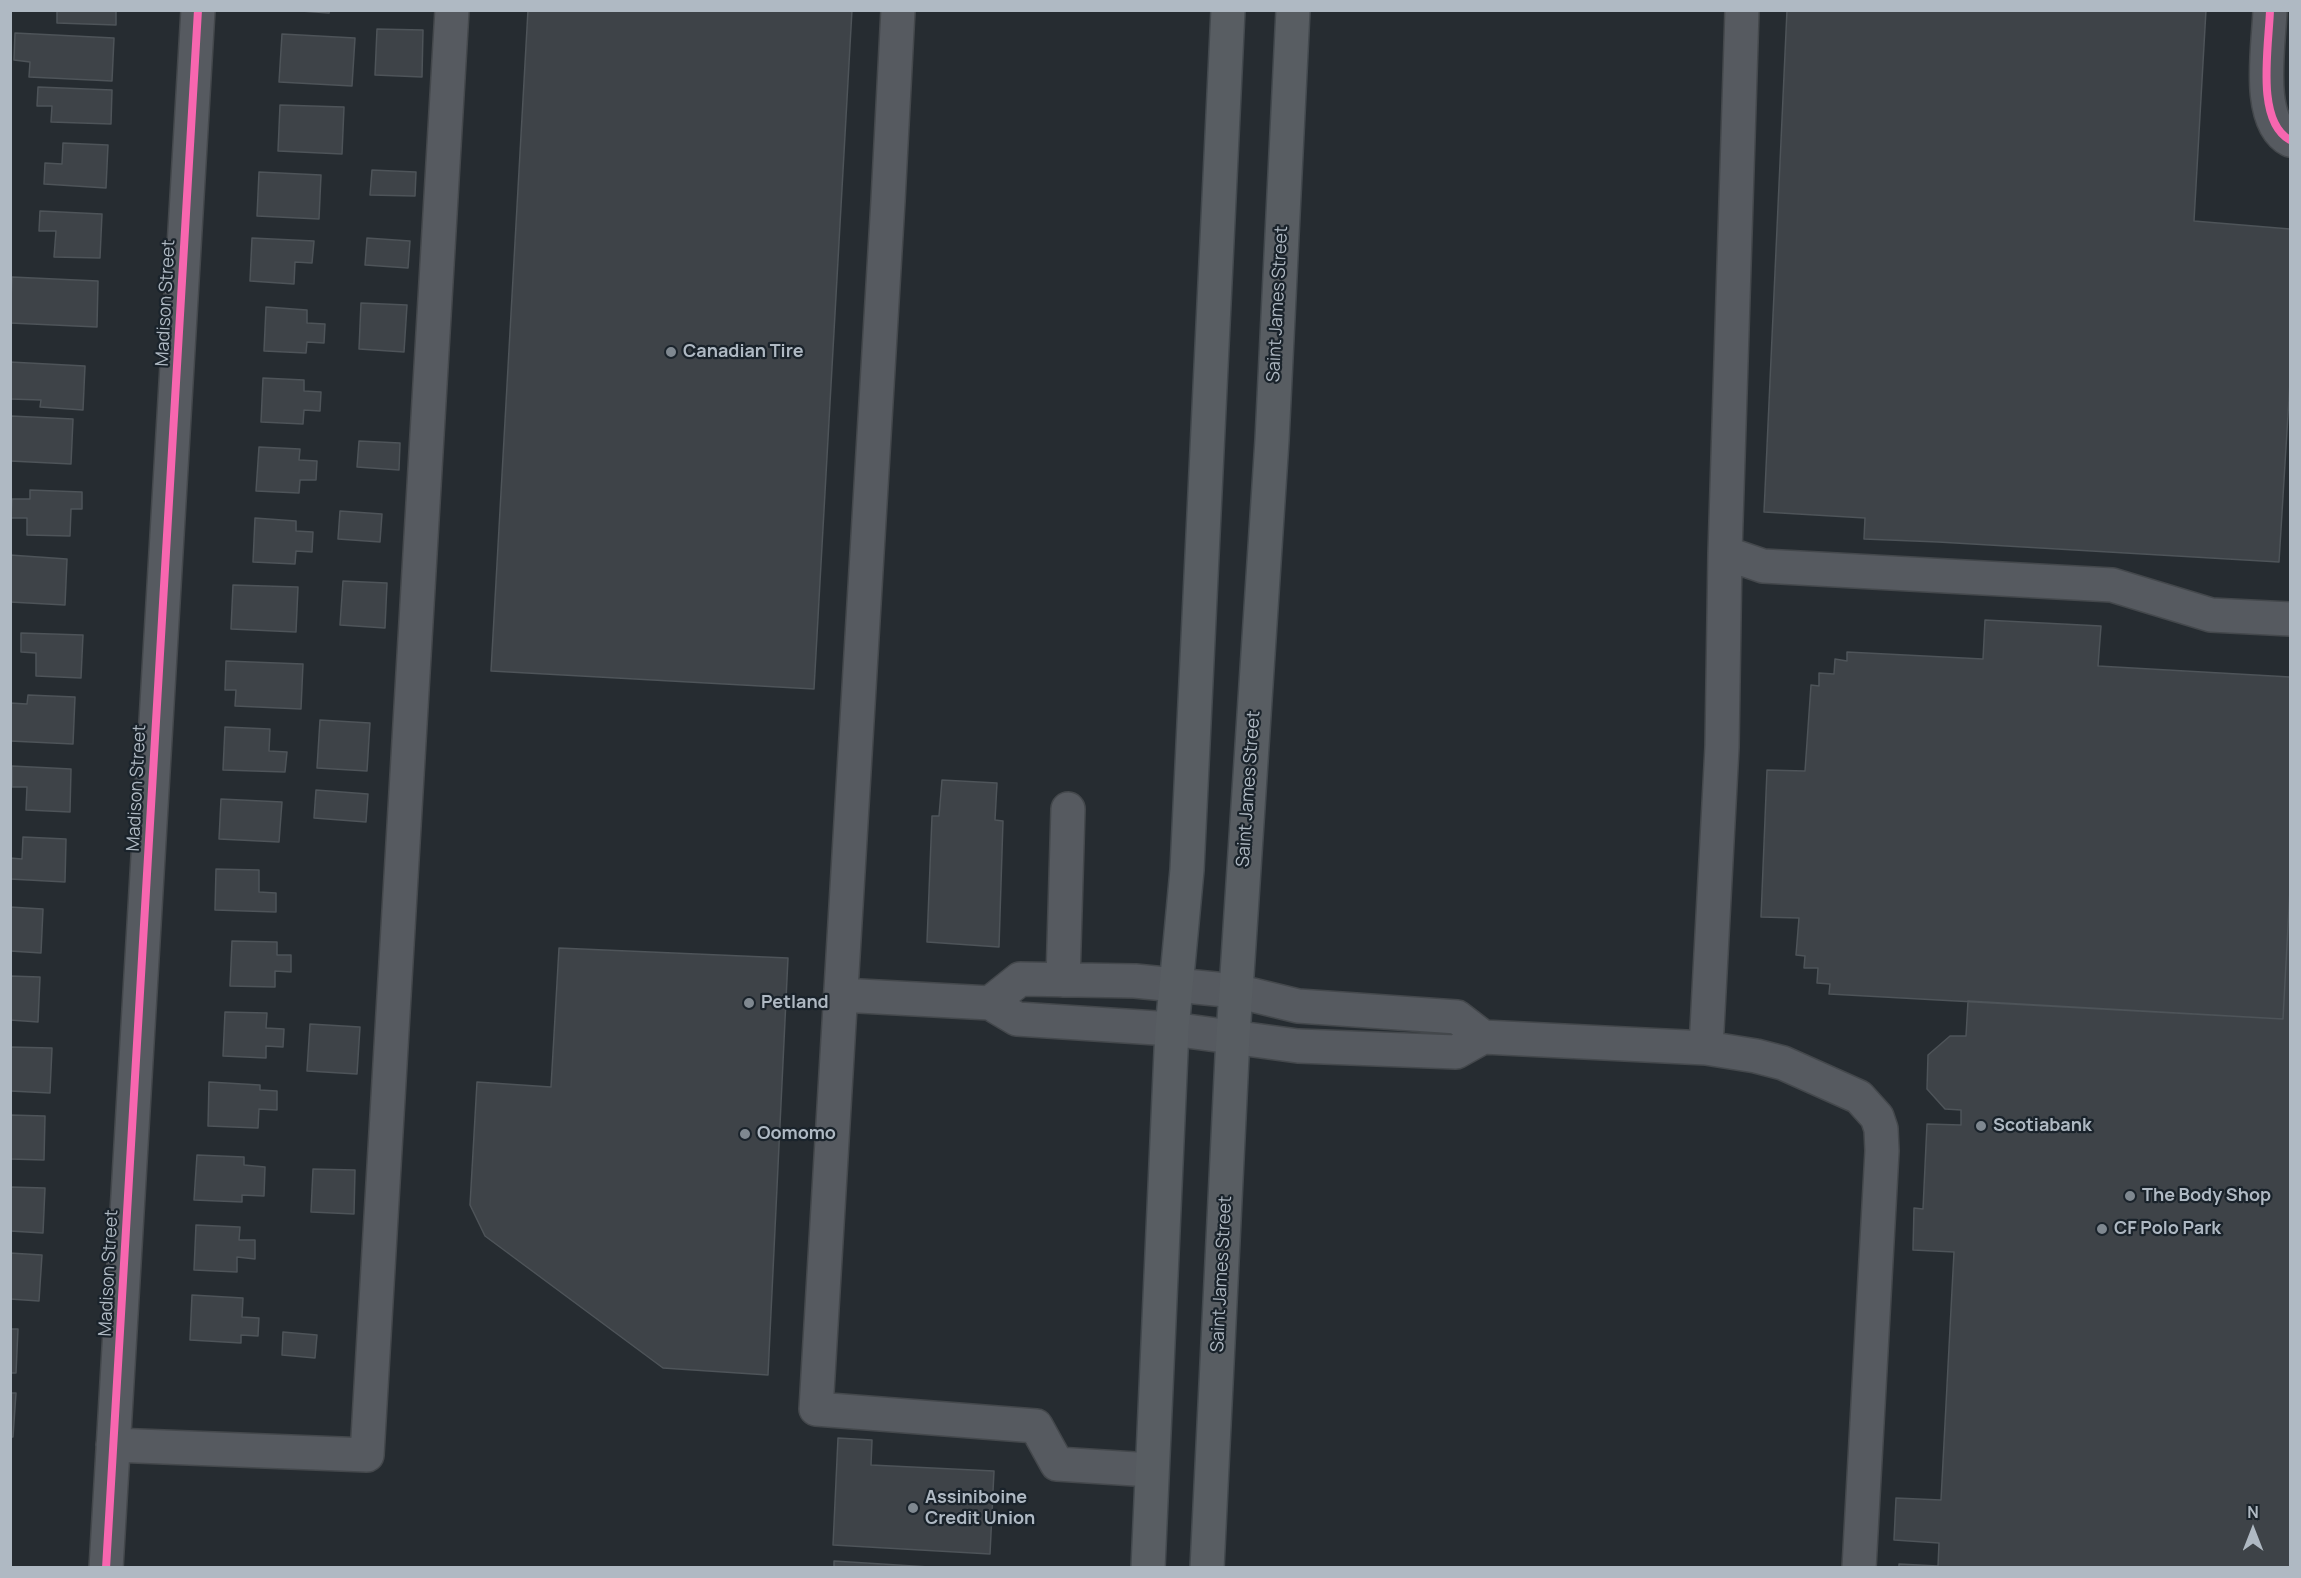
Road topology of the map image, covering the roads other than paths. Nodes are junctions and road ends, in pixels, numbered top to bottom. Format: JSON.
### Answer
{"nodes":[{"id":1,"x":198,"y":10,"type":"edge"},
{"id":2,"x":452,"y":10,"type":"edge"},
{"id":3,"x":898,"y":10,"type":"edge"},
{"id":4,"x":1228,"y":10,"type":"edge"},
{"id":5,"x":1293,"y":10,"type":"edge"},
{"id":6,"x":1742,"y":10,"type":"edge"},
{"id":7,"x":2270,"y":10,"type":"edge"},
{"id":8,"x":2287,"y":138,"type":"edge"},
{"id":9,"x":1725,"y":553,"type":"junction"},
{"id":10,"x":2290,"y":619,"type":"edge"},
{"id":11,"x":1068,"y":809,"type":"dead end"},
{"id":12,"x":1063,"y":980,"type":"junction"},
{"id":13,"x":1175,"y":985,"type":"junction"},
{"id":14,"x":1236,"y":991,"type":"junction"},
{"id":15,"x":841,"y":995,"type":"junction"},
{"id":16,"x":990,"y":1003,"type":"junction"},
{"id":17,"x":1172,"y":1029,"type":"junction"},
{"id":18,"x":1233,"y":1036,"type":"junction"},
{"id":19,"x":1483,"y":1037,"type":"junction"},
{"id":20,"x":1706,"y":1048,"type":"junction"},
{"id":21,"x":113,"y":1445,"type":"junction"},
{"id":22,"x":1151,"y":1470,"type":"junction"},
{"id":23,"x":106,"y":1568,"type":"edge"},
{"id":24,"x":1148,"y":1568,"type":"edge"},
{"id":25,"x":1207,"y":1568,"type":"edge"},
{"id":26,"x":1859,"y":1568,"type":"edge"}],
"edges":[{"from":1,"to":21,"type":"street","name":"Madison Street"},
{"from":2,"to":21,"type":"street"},
{"from":3,"to":15,"type":"street"},
{"from":4,"to":13,"type":"main road"},
{"from":5,"to":14,"type":"main road","name":"Saint James Street"},
{"from":6,"to":9,"type":"street"},
{"from":7,"to":8,"type":"street"},
{"from":9,"to":10,"type":"street"},
{"from":9,"to":20,"type":"street"},
{"from":11,"to":12,"type":"street"},
{"from":12,"to":13,"type":"street"},
{"from":12,"to":16,"type":"street"},
{"from":13,"to":14,"type":"street"},
{"from":13,"to":17,"type":"main road"},
{"from":14,"to":18,"type":"main road","name":"Saint James Street"},
{"from":14,"to":19,"type":"street"},
{"from":15,"to":16,"type":"street"},
{"from":15,"to":22,"type":"street"},
{"from":16,"to":17,"type":"street"},
{"from":17,"to":18,"type":"street"},
{"from":17,"to":22,"type":"main road"},
{"from":18,"to":19,"type":"street"},
{"from":18,"to":25,"type":"main road","name":"Saint James Street"},
{"from":19,"to":20,"type":"street"},
{"from":20,"to":26,"type":"street"},
{"from":21,"to":23,"type":"street","name":"Madison Street"},
{"from":22,"to":24,"type":"main road"}]}
